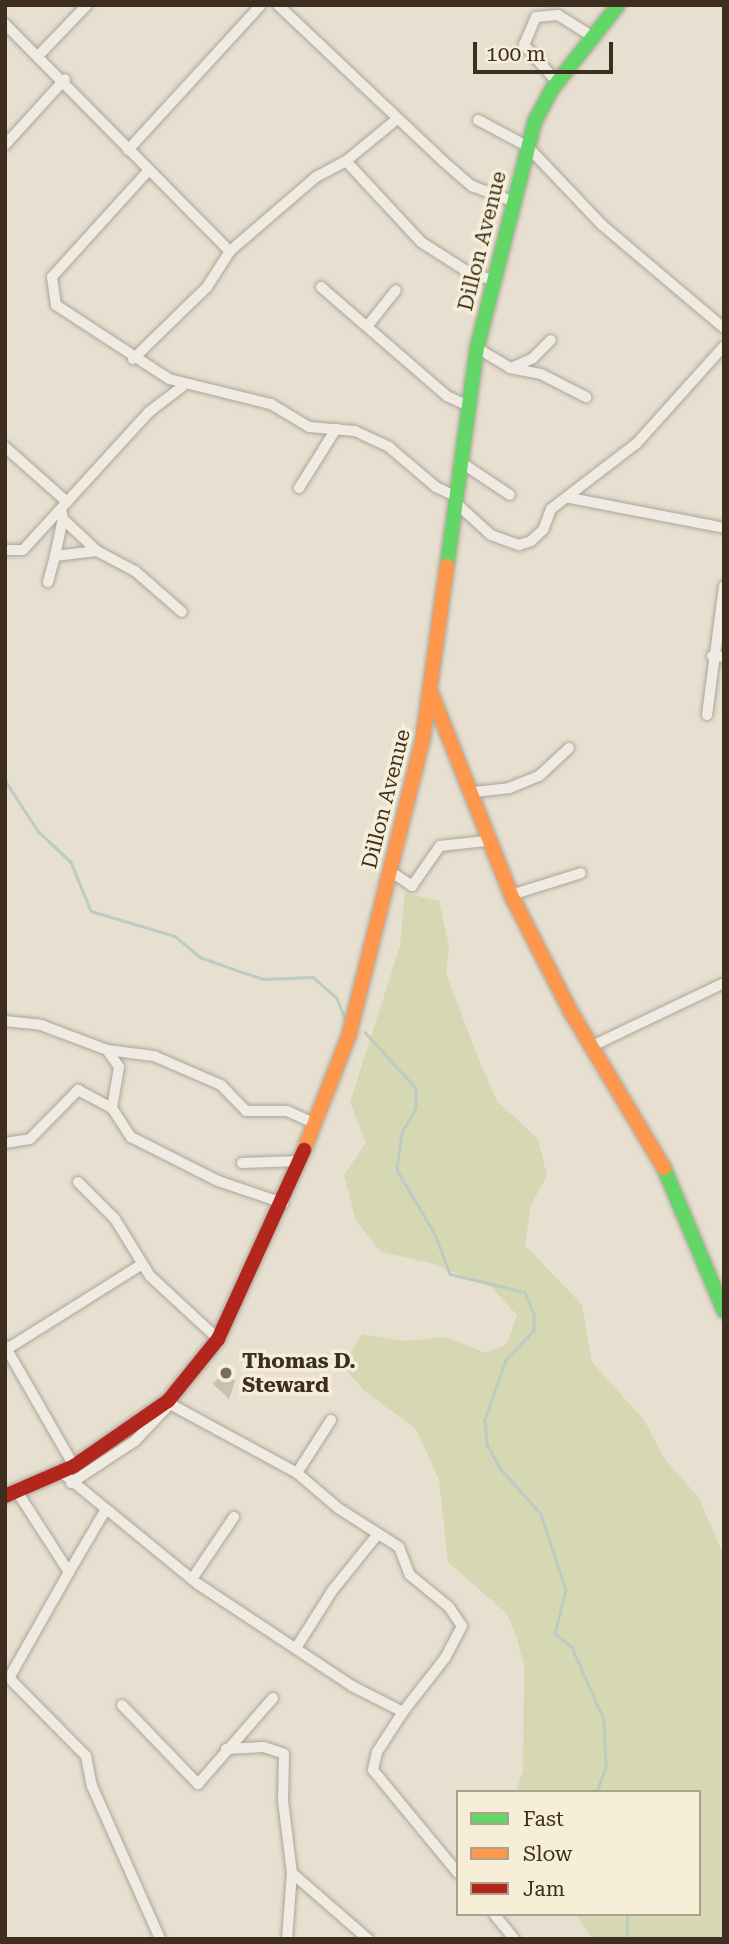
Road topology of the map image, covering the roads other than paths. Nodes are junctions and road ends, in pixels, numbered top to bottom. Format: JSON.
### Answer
{"nodes":[{"id":1,"x":87,"y":5,"type":"edge"},
{"id":2,"x":261,"y":5,"type":"edge"},
{"id":3,"x":278,"y":5,"type":"edge"},
{"id":4,"x":618,"y":5,"type":"edge"},
{"id":5,"x":5,"y":24,"type":"edge"},
{"id":6,"x":591,"y":36,"type":"junction"},
{"id":7,"x":39,"y":55,"type":"junction"},
{"id":8,"x":65,"y":79,"type":"junction"},
{"id":9,"x":557,"y":82,"type":"junction"},
{"id":10,"x":397,"y":119,"type":"junction"},
{"id":11,"x":478,"y":120,"type":"dead end"},
{"id":12,"x":5,"y":145,"type":"edge"},
{"id":13,"x":527,"y":146,"type":"junction"},
{"id":14,"x":128,"y":150,"type":"junction"},
{"id":15,"x":346,"y":161,"type":"junction"},
{"id":16,"x":149,"y":170,"type":"junction"},
{"id":17,"x":512,"y":201,"type":"junction"},
{"id":18,"x":230,"y":251,"type":"junction"},
{"id":19,"x":493,"y":280,"type":"junction"},
{"id":20,"x":321,"y":287,"type":"dead end"},
{"id":21,"x":396,"y":290,"type":"dead end"},
{"id":22,"x":369,"y":324,"type":"junction"},
{"id":23,"x":724,"y":328,"type":"edge"},
{"id":24,"x":551,"y":340,"type":"dead end"},
{"id":25,"x":724,"y":346,"type":"edge"},
{"id":26,"x":477,"y":348,"type":"junction"},
{"id":27,"x":134,"y":359,"type":"junction"},
{"id":28,"x":510,"y":368,"type":"junction"},
{"id":29,"x":183,"y":386,"type":"junction"},
{"id":30,"x":586,"y":397,"type":"dead end"},
{"id":31,"x":468,"y":406,"type":"junction"},
{"id":32,"x":336,"y":429,"type":"junction"},
{"id":33,"x":5,"y":447,"type":"edge"},
{"id":34,"x":459,"y":461,"type":"junction"},
{"id":35,"x":299,"y":488,"type":"dead end"},
{"id":36,"x":510,"y":495,"type":"dead end"},
{"id":37,"x":570,"y":499,"type":"junction"},
{"id":38,"x":456,"y":500,"type":"junction"},
{"id":39,"x":64,"y":510,"type":"junction"},
{"id":40,"x":724,"y":528,"type":"edge"},
{"id":41,"x":5,"y":551,"type":"edge"},
{"id":42,"x":97,"y":551,"type":"junction"},
{"id":43,"x":55,"y":556,"type":"junction"},
{"id":44,"x":48,"y":582,"type":"dead end"},
{"id":45,"x":724,"y":586,"type":"edge"},
{"id":46,"x":182,"y":612,"type":"dead end"},
{"id":47,"x":712,"y":656,"type":"junction"},
{"id":48,"x":724,"y":657,"type":"edge"},
{"id":49,"x":432,"y":695,"type":"junction"},
{"id":50,"x":707,"y":715,"type":"dead end"},
{"id":51,"x":569,"y":748,"type":"dead end"},
{"id":52,"x":473,"y":792,"type":"junction"},
{"id":53,"x":486,"y":841,"type":"junction"},
{"id":54,"x":390,"y":871,"type":"junction"},
{"id":55,"x":581,"y":873,"type":"dead end"},
{"id":56,"x":511,"y":895,"type":"junction"},
{"id":57,"x":724,"y":983,"type":"edge"},
{"id":58,"x":5,"y":1021,"type":"edge"},
{"id":59,"x":592,"y":1046,"type":"junction"},
{"id":60,"x":107,"y":1049,"type":"junction"},
{"id":61,"x":113,"y":1108,"type":"junction"},
{"id":62,"x":312,"y":1122,"type":"junction"},
{"id":63,"x":5,"y":1143,"type":"edge"},
{"id":64,"x":299,"y":1161,"type":"junction"},
{"id":65,"x":242,"y":1163,"type":"dead end"},
{"id":66,"x":78,"y":1182,"type":"dead end"},
{"id":67,"x":283,"y":1203,"type":"junction"},
{"id":68,"x":141,"y":1265,"type":"junction"},
{"id":69,"x":724,"y":1311,"type":"edge"},
{"id":70,"x":218,"y":1339,"type":"junction"},
{"id":71,"x":6,"y":1348,"type":"edge"},
{"id":72,"x":331,"y":1420,"type":"dead end"},
{"id":73,"x":69,"y":1473,"type":"junction"},
{"id":74,"x":297,"y":1473,"type":"junction"},
{"id":75,"x":12,"y":1494,"type":"edge"},
{"id":76,"x":105,"y":1511,"type":"junction"},
{"id":77,"x":234,"y":1517,"type":"dead end"},
{"id":78,"x":378,"y":1534,"type":"junction"},
{"id":79,"x":69,"y":1572,"type":"junction"},
{"id":80,"x":192,"y":1579,"type":"junction"},
{"id":81,"x":296,"y":1648,"type":"junction"},
{"id":82,"x":273,"y":1698,"type":"dead end"},
{"id":83,"x":122,"y":1705,"type":"dead end"},
{"id":84,"x":403,"y":1712,"type":"junction"},
{"id":85,"x":226,"y":1749,"type":"junction"},
{"id":86,"x":456,"y":1871,"type":"edge"},
{"id":87,"x":292,"y":1873,"type":"junction"},
{"id":88,"x":497,"y":1916,"type":"edge"},
{"id":89,"x":160,"y":1939,"type":"edge"},
{"id":90,"x":287,"y":1939,"type":"edge"},
{"id":91,"x":368,"y":1939,"type":"edge"},
{"id":92,"x":514,"y":1939,"type":"edge"}],
"edges":[{"from":1,"to":7,"type":"street"},
{"from":2,"to":14,"type":"street"},
{"from":3,"to":10,"type":"street"},
{"from":4,"to":6,"type":"street","name":"Dillon Avenue"},
{"from":5,"to":7,"type":"street"},
{"from":6,"to":9,"type":"street","name":"Dillon Avenue"},
{"from":6,"to":9,"type":"street"},
{"from":7,"to":8,"type":"street"},
{"from":8,"to":12,"type":"street"},
{"from":8,"to":14,"type":"street"},
{"from":9,"to":13,"type":"street","name":"Dillon Avenue"},
{"from":10,"to":15,"type":"street"},
{"from":10,"to":17,"type":"street"},
{"from":11,"to":13,"type":"street"},
{"from":13,"to":17,"type":"street","name":"Dillon Avenue"},
{"from":13,"to":23,"type":"street"},
{"from":14,"to":16,"type":"street"},
{"from":15,"to":18,"type":"street"},
{"from":15,"to":19,"type":"street"},
{"from":16,"to":18,"type":"street"},
{"from":16,"to":27,"type":"street"},
{"from":17,"to":19,"type":"street","name":"Dillon Avenue"},
{"from":18,"to":27,"type":"street"},
{"from":19,"to":26,"type":"street","name":"Dillon Avenue"},
{"from":20,"to":22,"type":"street"},
{"from":21,"to":22,"type":"street"},
{"from":22,"to":31,"type":"street"},
{"from":24,"to":28,"type":"street"},
{"from":25,"to":37,"type":"street"},
{"from":26,"to":28,"type":"street"},
{"from":26,"to":31,"type":"street","name":"Dillon Avenue"},
{"from":27,"to":29,"type":"street"},
{"from":28,"to":30,"type":"street"},
{"from":29,"to":32,"type":"street"},
{"from":29,"to":39,"type":"street"},
{"from":31,"to":34,"type":"street","name":"Dillon Avenue"},
{"from":32,"to":35,"type":"street"},
{"from":32,"to":38,"type":"street"},
{"from":33,"to":39,"type":"street"},
{"from":34,"to":36,"type":"street"},
{"from":34,"to":38,"type":"street","name":"Dillon Avenue"},
{"from":37,"to":38,"type":"street"},
{"from":37,"to":40,"type":"street"},
{"from":38,"to":49,"type":"street","name":"Dillon Avenue"},
{"from":39,"to":41,"type":"street"},
{"from":39,"to":42,"type":"street"},
{"from":39,"to":43,"type":"street"},
{"from":42,"to":43,"type":"street"},
{"from":42,"to":46,"type":"street"},
{"from":43,"to":44,"type":"street"},
{"from":45,"to":47,"type":"street"},
{"from":47,"to":48,"type":"street"},
{"from":47,"to":50,"type":"street"},
{"from":49,"to":52,"type":"street"},
{"from":49,"to":54,"type":"street","name":"Dillon Avenue"},
{"from":51,"to":52,"type":"street"},
{"from":52,"to":53,"type":"street"},
{"from":53,"to":54,"type":"street"},
{"from":53,"to":56,"type":"street"},
{"from":54,"to":62,"type":"street","name":"Dillon Avenue"},
{"from":55,"to":56,"type":"street"},
{"from":56,"to":59,"type":"street"},
{"from":57,"to":59,"type":"street"},
{"from":58,"to":60,"type":"street"},
{"from":59,"to":69,"type":"street"},
{"from":60,"to":61,"type":"street"},
{"from":60,"to":62,"type":"street"},
{"from":61,"to":63,"type":"street"},
{"from":61,"to":67,"type":"street"},
{"from":62,"to":64,"type":"street","name":"Dillon Avenue"},
{"from":64,"to":65,"type":"street"},
{"from":64,"to":67,"type":"street","name":"Dillon Avenue"},
{"from":66,"to":68,"type":"street"},
{"from":67,"to":70,"type":"street","name":"Dillon Avenue"},
{"from":68,"to":70,"type":"street"},
{"from":68,"to":71,"type":"street"},
{"from":70,"to":73,"type":"street","name":"Dillon Avenue"},
{"from":71,"to":73,"type":"street"},
{"from":72,"to":74,"type":"street"},
{"from":73,"to":74,"type":"street"},
{"from":73,"to":75,"type":"street","name":"Dillon Avenue"},
{"from":73,"to":76,"type":"street"},
{"from":74,"to":78,"type":"street"},
{"from":75,"to":79,"type":"street"},
{"from":76,"to":79,"type":"street"},
{"from":76,"to":80,"type":"street"},
{"from":77,"to":80,"type":"street"},
{"from":78,"to":81,"type":"street"},
{"from":78,"to":84,"type":"street"},
{"from":79,"to":89,"type":"street"},
{"from":80,"to":81,"type":"street"},
{"from":81,"to":84,"type":"street"},
{"from":82,"to":85,"type":"street"},
{"from":83,"to":85,"type":"street"},
{"from":84,"to":86,"type":"street"},
{"from":85,"to":87,"type":"street"},
{"from":87,"to":90,"type":"street"},
{"from":87,"to":91,"type":"street"},
{"from":88,"to":92,"type":"street"}]}
